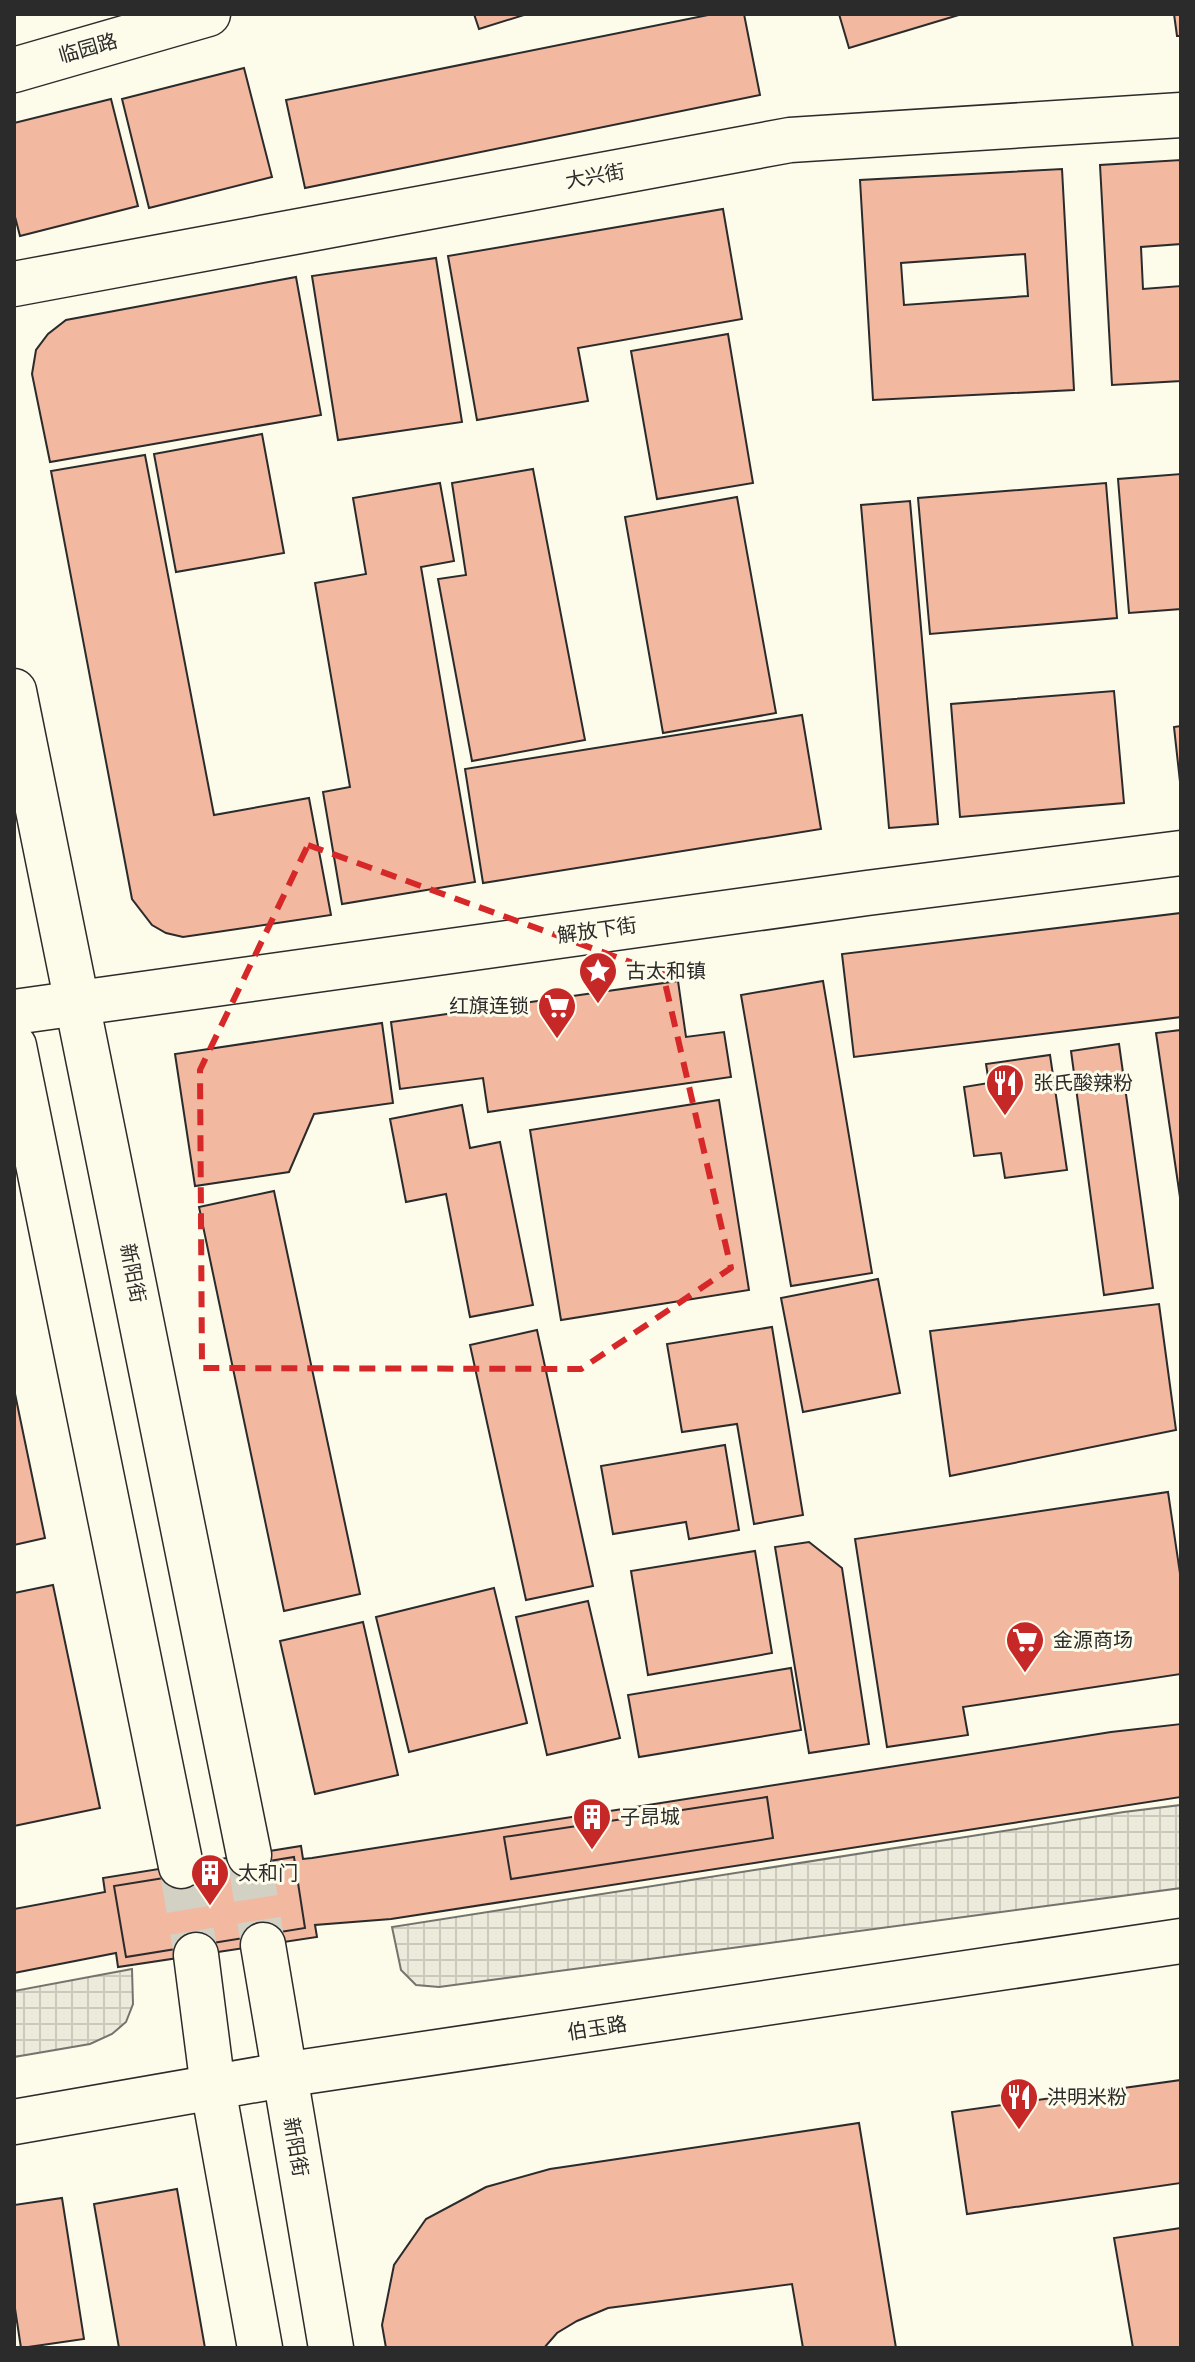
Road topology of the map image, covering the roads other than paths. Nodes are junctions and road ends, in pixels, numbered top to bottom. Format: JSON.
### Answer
{"nodes":[{"id":1,"x":208,"y":14,"type":"edge"},
{"id":2,"x":14,"y":70,"type":"edge"},
{"id":3,"x":1181,"y":115,"type":"edge"},
{"id":4,"x":14,"y":284,"type":"edge"},
{"id":5,"x":14,"y":691,"type":"edge"},
{"id":6,"x":1181,"y":853,"type":"edge"},
{"id":7,"x":79,"y":1003,"type":"junction"},
{"id":8,"x":14,"y":1012,"type":"edge"},
{"id":9,"x":14,"y":1046,"type":"edge"},
{"id":10,"x":249,"y":1855,"type":"tunnel mouth"},
{"id":11,"x":181,"y":1866,"type":"tunnel mouth"},
{"id":12,"x":1181,"y":1941,"type":"edge"},
{"id":13,"x":263,"y":1945,"type":"tunnel mouth"},
{"id":14,"x":196,"y":1955,"type":"tunnel mouth"},
{"id":15,"x":283,"y":2075,"type":"junction"},
{"id":16,"x":213,"y":2088,"type":"junction"},
{"id":17,"x":14,"y":2122,"type":"edge"},
{"id":18,"x":260,"y":2348,"type":"edge"},
{"id":19,"x":331,"y":2348,"type":"edge"}],
"edges":[{"from":1,"to":2,"type":"main road","name":"临园路"},
{"from":3,"to":4,"type":"main road","name":"大兴街"},
{"from":5,"to":7,"type":"main road","name":"新阳街"},
{"from":6,"to":7,"type":"main road","name":"解放下街"},
{"from":7,"to":8,"type":"main road","name":"解放下街"},
{"from":7,"to":10,"type":"main road","name":"新阳街"},
{"from":9,"to":11,"type":"main road"},
{"from":12,"to":15,"type":"main road","name":"伯玉路"},
{"from":13,"to":15,"type":"main road","name":"新阳街"},
{"from":14,"to":16,"type":"main road"},
{"from":15,"to":16,"type":"main road","name":"伯玉路"},
{"from":15,"to":19,"type":"main road","name":"新阳街"},
{"from":16,"to":17,"type":"main road","name":"伯玉路"},
{"from":16,"to":18,"type":"main road"}]}
